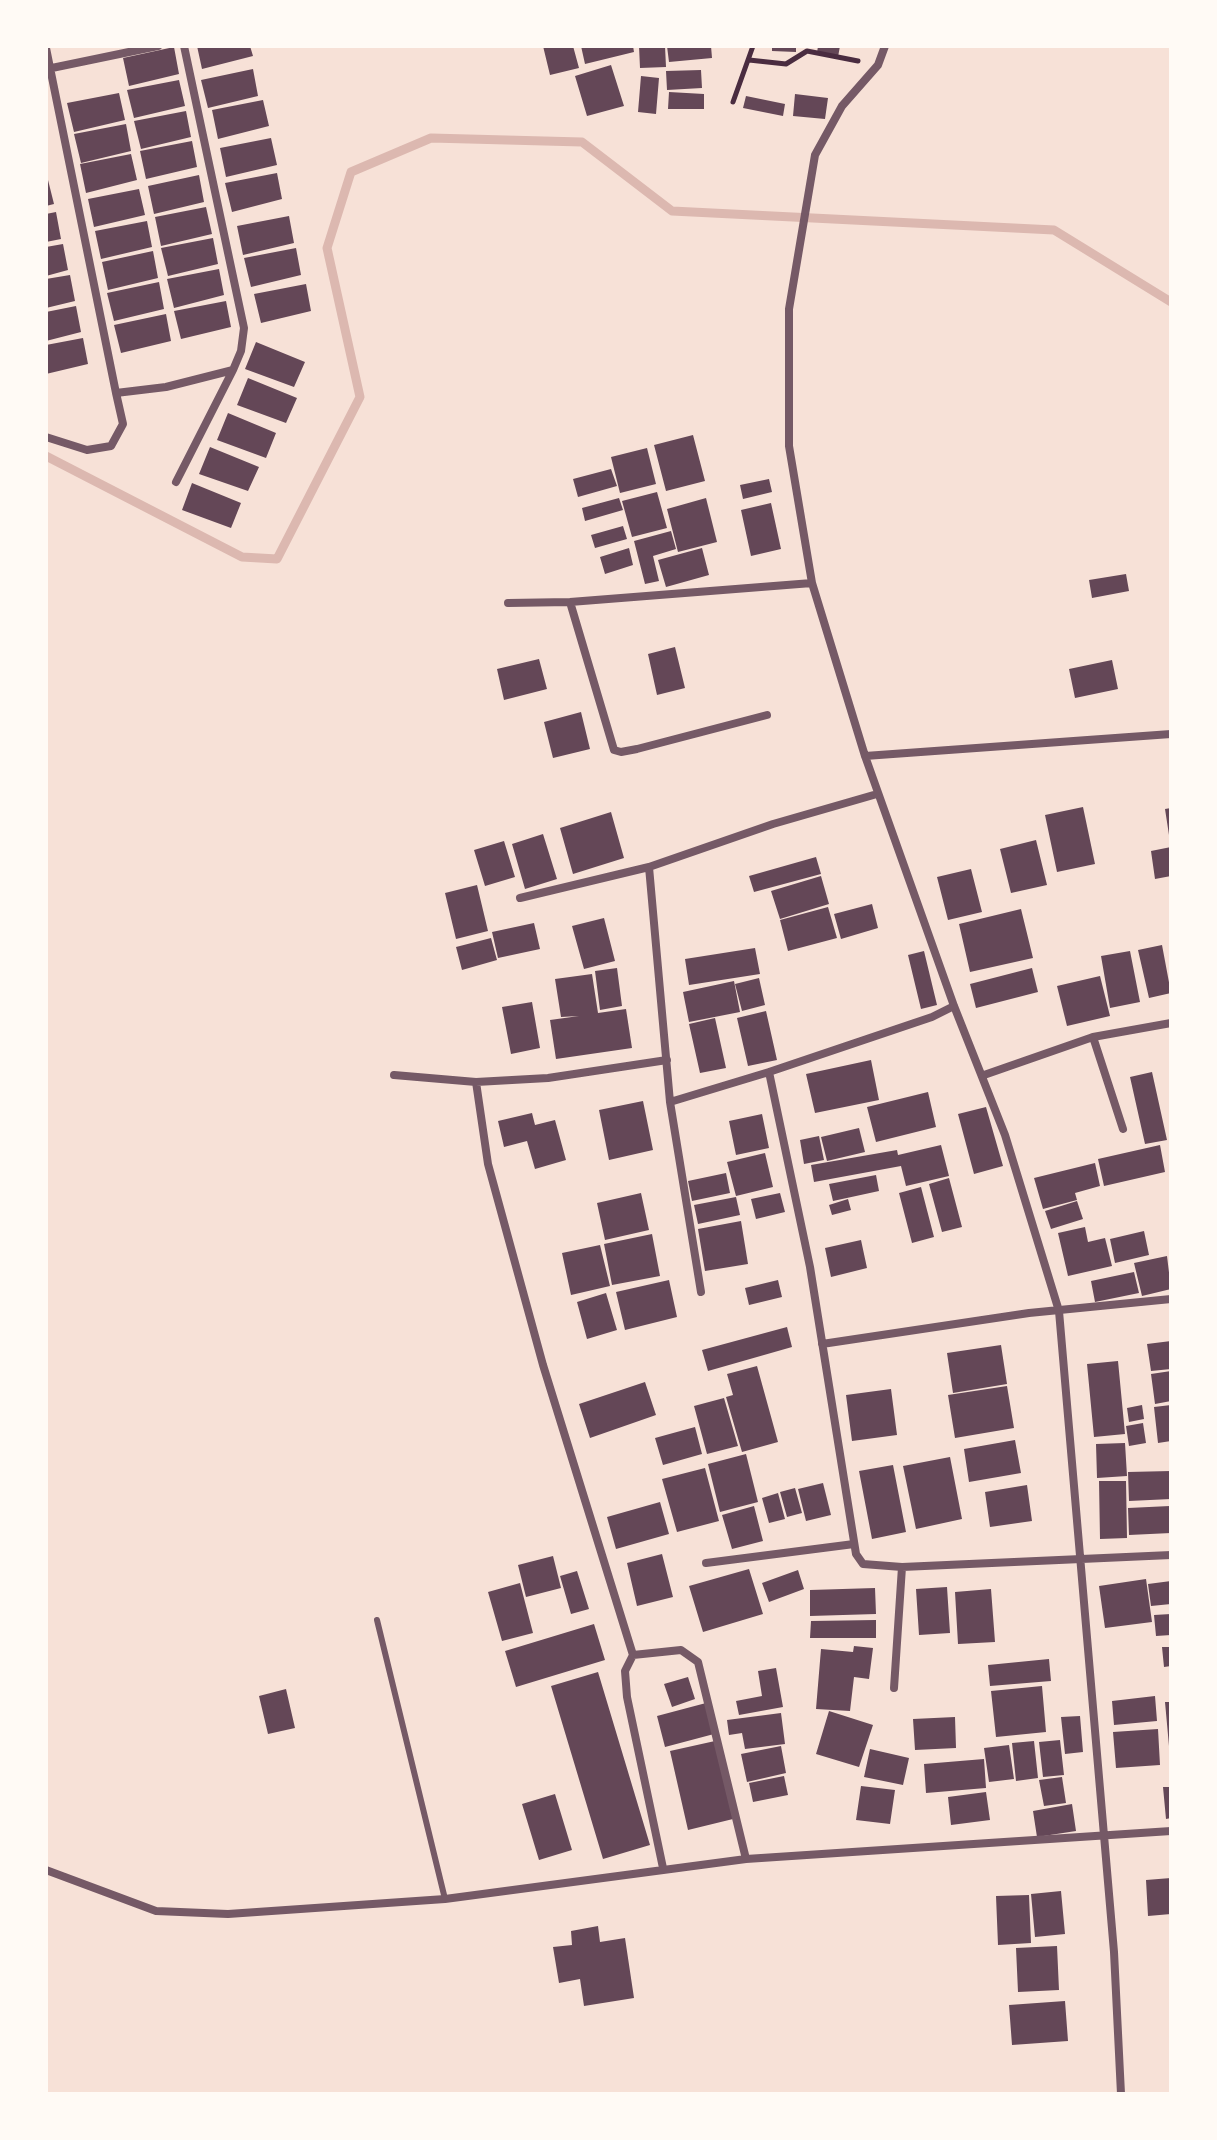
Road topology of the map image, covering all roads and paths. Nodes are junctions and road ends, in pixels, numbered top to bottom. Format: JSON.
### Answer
{"nodes":[{"id":1,"x":58,"y":46,"type":"edge"},
{"id":2,"x":158,"y":46,"type":"edge"},
{"id":3,"x":184,"y":46,"type":"edge"},
{"id":4,"x":753,"y":46,"type":"edge"},
{"id":5,"x":885,"y":46,"type":"edge"},
{"id":6,"x":46,"y":48,"type":"edge"},
{"id":7,"x":749,"y":60,"type":"junction"},
{"id":8,"x":878,"y":65,"type":"junction"},
{"id":9,"x":48,"y":68,"type":"edge"},
{"id":10,"x":733,"y":102,"type":"dead end"},
{"id":11,"x":233,"y":370,"type":"junction"},
{"id":12,"x":116,"y":393,"type":"junction"},
{"id":13,"x":46,"y":437,"type":"edge"},
{"id":14,"x":176,"y":482,"type":"dead end"},
{"id":15,"x":812,"y":583,"type":"junction"},
{"id":16,"x":570,"y":602,"type":"junction"},
{"id":17,"x":508,"y":603,"type":"dead end"},
{"id":18,"x":767,"y":715,"type":"dead end"},
{"id":19,"x":1171,"y":734,"type":"edge"},
{"id":20,"x":865,"y":756,"type":"junction"},
{"id":21,"x":877,"y":794,"type":"junction"},
{"id":22,"x":649,"y":867,"type":"junction"},
{"id":23,"x":520,"y":898,"type":"dead end"},
{"id":24,"x":954,"y":1006,"type":"junction"},
{"id":25,"x":1171,"y":1023,"type":"edge"},
{"id":26,"x":1093,"y":1037,"type":"junction"},
{"id":27,"x":667,"y":1060,"type":"junction"},
{"id":28,"x":769,"y":1072,"type":"junction"},
{"id":29,"x":394,"y":1075,"type":"dead end"},
{"id":30,"x":984,"y":1075,"type":"junction"},
{"id":31,"x":476,"y":1082,"type":"junction"},
{"id":32,"x":670,"y":1102,"type":"junction"},
{"id":33,"x":1123,"y":1129,"type":"dead end"},
{"id":34,"x":701,"y":1292,"type":"dead end"},
{"id":35,"x":1171,"y":1299,"type":"edge"},
{"id":36,"x":1055,"y":1311,"type":"junction"},
{"id":37,"x":822,"y":1344,"type":"junction"},
{"id":38,"x":854,"y":1544,"type":"junction"},
{"id":39,"x":1171,"y":1555,"type":"edge"},
{"id":40,"x":1082,"y":1560,"type":"junction"},
{"id":41,"x":706,"y":1563,"type":"dead end"},
{"id":42,"x":902,"y":1567,"type":"junction"},
{"id":43,"x":377,"y":1620,"type":"dead end"},
{"id":44,"x":633,"y":1655,"type":"junction"},
{"id":45,"x":894,"y":1688,"type":"dead end"},
{"id":46,"x":1171,"y":1831,"type":"edge"},
{"id":47,"x":1104,"y":1837,"type":"junction"},
{"id":48,"x":746,"y":1859,"type":"junction"},
{"id":49,"x":663,"y":1868,"type":"junction"},
{"id":50,"x":46,"y":1870,"type":"edge"},
{"id":51,"x":445,"y":1899,"type":"junction"},
{"id":52,"x":1121,"y":2094,"type":"edge"}],
"edges":[{"from":1,"to":6,"type":"street"},
{"from":2,"to":9,"type":"street"},
{"from":3,"to":11,"type":"street"},
{"from":4,"to":7,"type":"path"},
{"from":5,"to":8,"type":"street"},
{"from":6,"to":9,"type":"street"},
{"from":7,"to":8,"type":"path"},
{"from":7,"to":10,"type":"path"},
{"from":8,"to":15,"type":"street"},
{"from":9,"to":12,"type":"street"},
{"from":11,"to":12,"type":"street"},
{"from":11,"to":14,"type":"street"},
{"from":12,"to":13,"type":"street"},
{"from":15,"to":16,"type":"street"},
{"from":15,"to":20,"type":"street"},
{"from":16,"to":17,"type":"street"},
{"from":16,"to":18,"type":"street"},
{"from":19,"to":20,"type":"street"},
{"from":20,"to":21,"type":"street"},
{"from":21,"to":22,"type":"street"},
{"from":21,"to":24,"type":"street"},
{"from":22,"to":23,"type":"street"},
{"from":22,"to":27,"type":"street"},
{"from":24,"to":28,"type":"street"},
{"from":24,"to":30,"type":"street"},
{"from":25,"to":26,"type":"street"},
{"from":26,"to":30,"type":"street"},
{"from":26,"to":33,"type":"street"},
{"from":27,"to":31,"type":"street"},
{"from":27,"to":32,"type":"street"},
{"from":28,"to":32,"type":"street"},
{"from":28,"to":37,"type":"street"},
{"from":29,"to":31,"type":"street"},
{"from":30,"to":36,"type":"street"},
{"from":31,"to":44,"type":"street"},
{"from":32,"to":34,"type":"street"},
{"from":35,"to":36,"type":"street"},
{"from":36,"to":37,"type":"street"},
{"from":36,"to":40,"type":"street"},
{"from":37,"to":38,"type":"street"},
{"from":38,"to":41,"type":"street"},
{"from":38,"to":42,"type":"street"},
{"from":39,"to":40,"type":"street"},
{"from":40,"to":42,"type":"street"},
{"from":40,"to":47,"type":"street"},
{"from":42,"to":45,"type":"street"},
{"from":43,"to":51,"type":"lane"},
{"from":44,"to":48,"type":"street"},
{"from":44,"to":49,"type":"street"},
{"from":46,"to":47,"type":"street"},
{"from":47,"to":48,"type":"street"},
{"from":47,"to":52,"type":"street"},
{"from":48,"to":49,"type":"street"},
{"from":49,"to":51,"type":"street"},
{"from":50,"to":51,"type":"street"}]}
